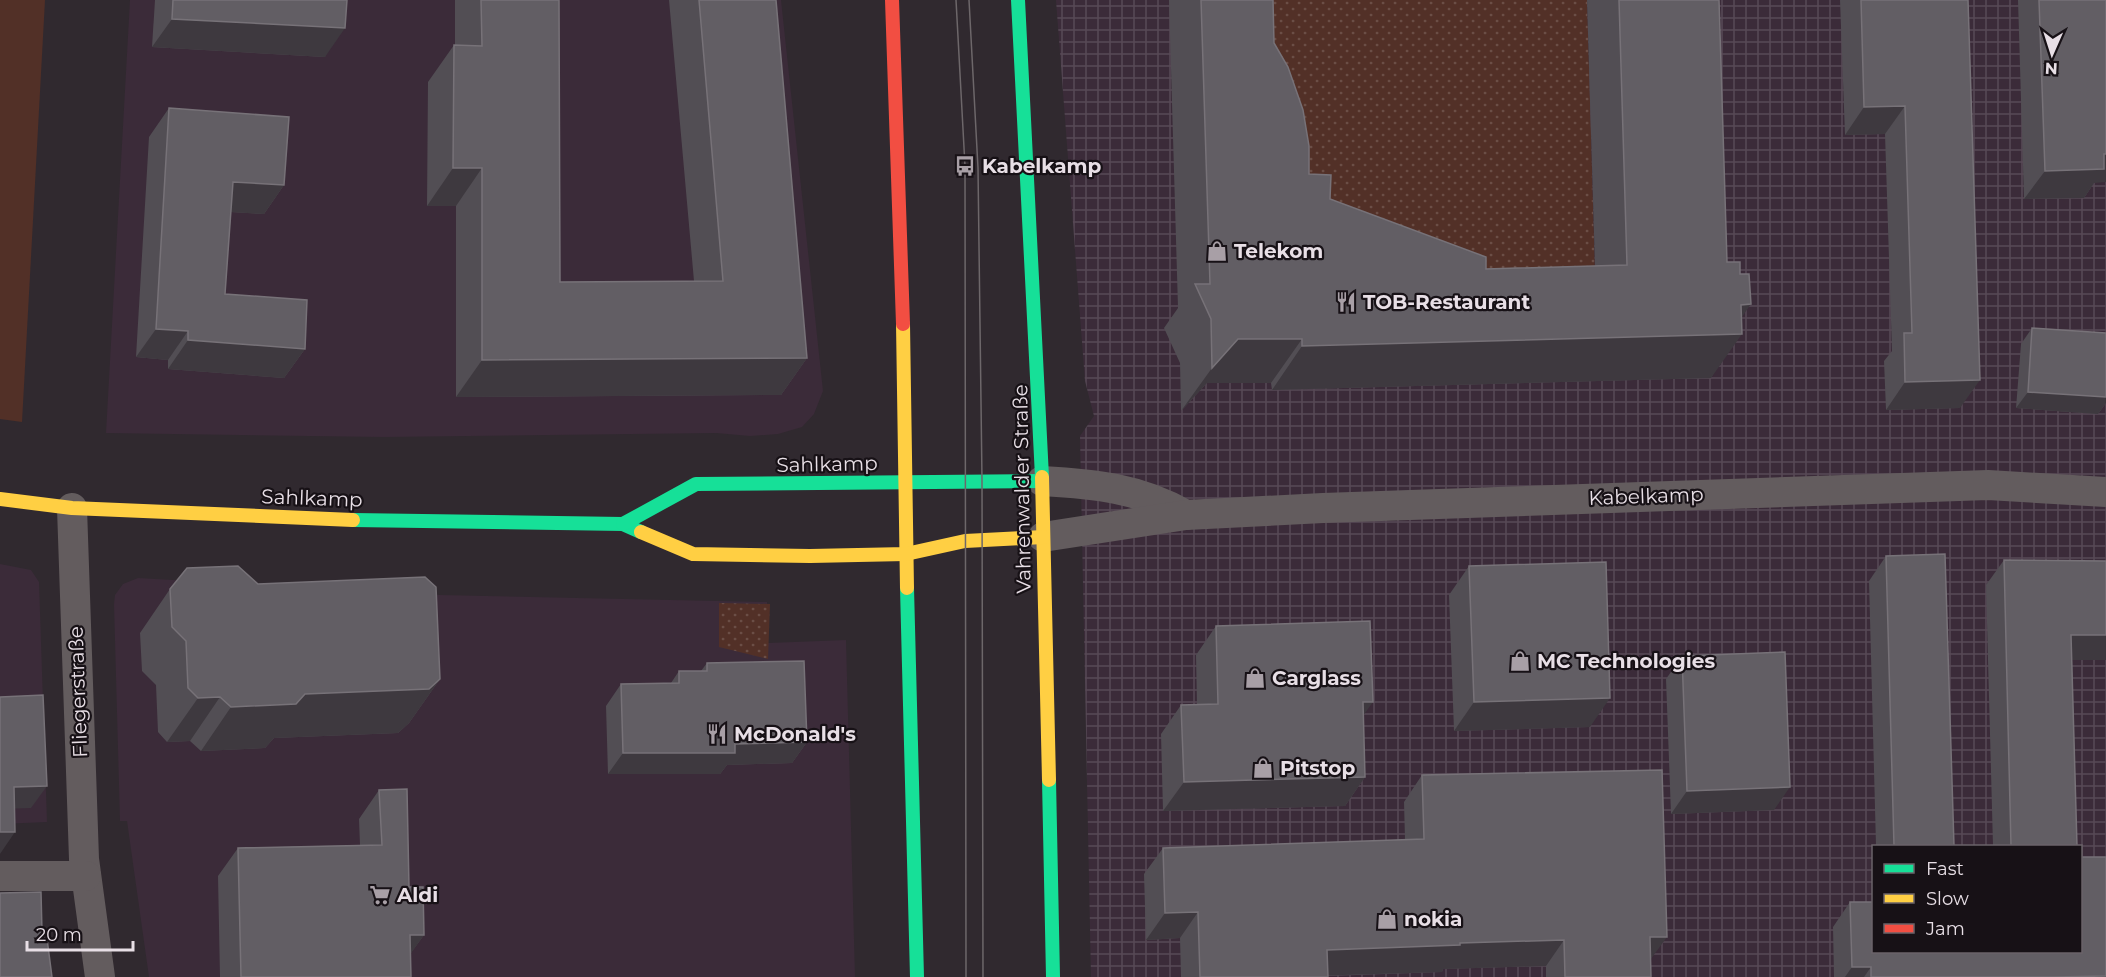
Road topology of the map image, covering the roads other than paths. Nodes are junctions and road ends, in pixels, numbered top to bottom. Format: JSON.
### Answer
{"nodes":[{"id":1,"x":892,"y":0,"type":"edge"},
{"id":2,"x":1018,"y":0,"type":"edge"},
{"id":3,"x":1042,"y":481,"type":"junction"},
{"id":4,"x":907,"y":482,"type":"junction"},
{"id":5,"x":2106,"y":492,"type":"edge"},
{"id":6,"x":0,"y":499,"type":"edge"},
{"id":7,"x":72,"y":508,"type":"junction"},
{"id":8,"x":1186,"y":515,"type":"junction"},
{"id":9,"x":623,"y":524,"type":"junction"},
{"id":10,"x":1042,"y":537,"type":"junction"},
{"id":11,"x":906,"y":554,"type":"junction"},
{"id":12,"x":0,"y":876,"type":"edge"},
{"id":13,"x":86,"y":876,"type":"junction"},
{"id":14,"x":100,"y":977,"type":"edge"},
{"id":15,"x":917,"y":977,"type":"edge"},
{"id":16,"x":1053,"y":977,"type":"edge"}],
"edges":[{"from":1,"to":4,"type":"main road"},
{"from":2,"to":3,"type":"main road","name":"Vahrenwalder Straße"},
{"from":3,"to":4,"type":"main road","name":"Sahlkamp"},
{"from":3,"to":8,"type":"street"},
{"from":3,"to":10,"type":"main road","name":"Vahrenwalder Straße"},
{"from":4,"to":9,"type":"main road","name":"Sahlkamp"},
{"from":4,"to":11,"type":"main road"},
{"from":5,"to":8,"type":"street","name":"Kabelkamp"},
{"from":6,"to":7,"type":"main road","name":"Sahlkamp"},
{"from":7,"to":9,"type":"main road","name":"Sahlkamp"},
{"from":7,"to":13,"type":"street","name":"Fliegerstraße"},
{"from":8,"to":10,"type":"street","name":"Kabelkamp"},
{"from":9,"to":11,"type":"main road","name":"Sahlkamp"},
{"from":10,"to":11,"type":"main road","name":"Sahlkamp"},
{"from":10,"to":16,"type":"main road","name":"Vahrenwalder Straße"},
{"from":11,"to":15,"type":"main road"},
{"from":12,"to":13,"type":"street"},
{"from":13,"to":14,"type":"street","name":"Fliegerstraße"}]}
